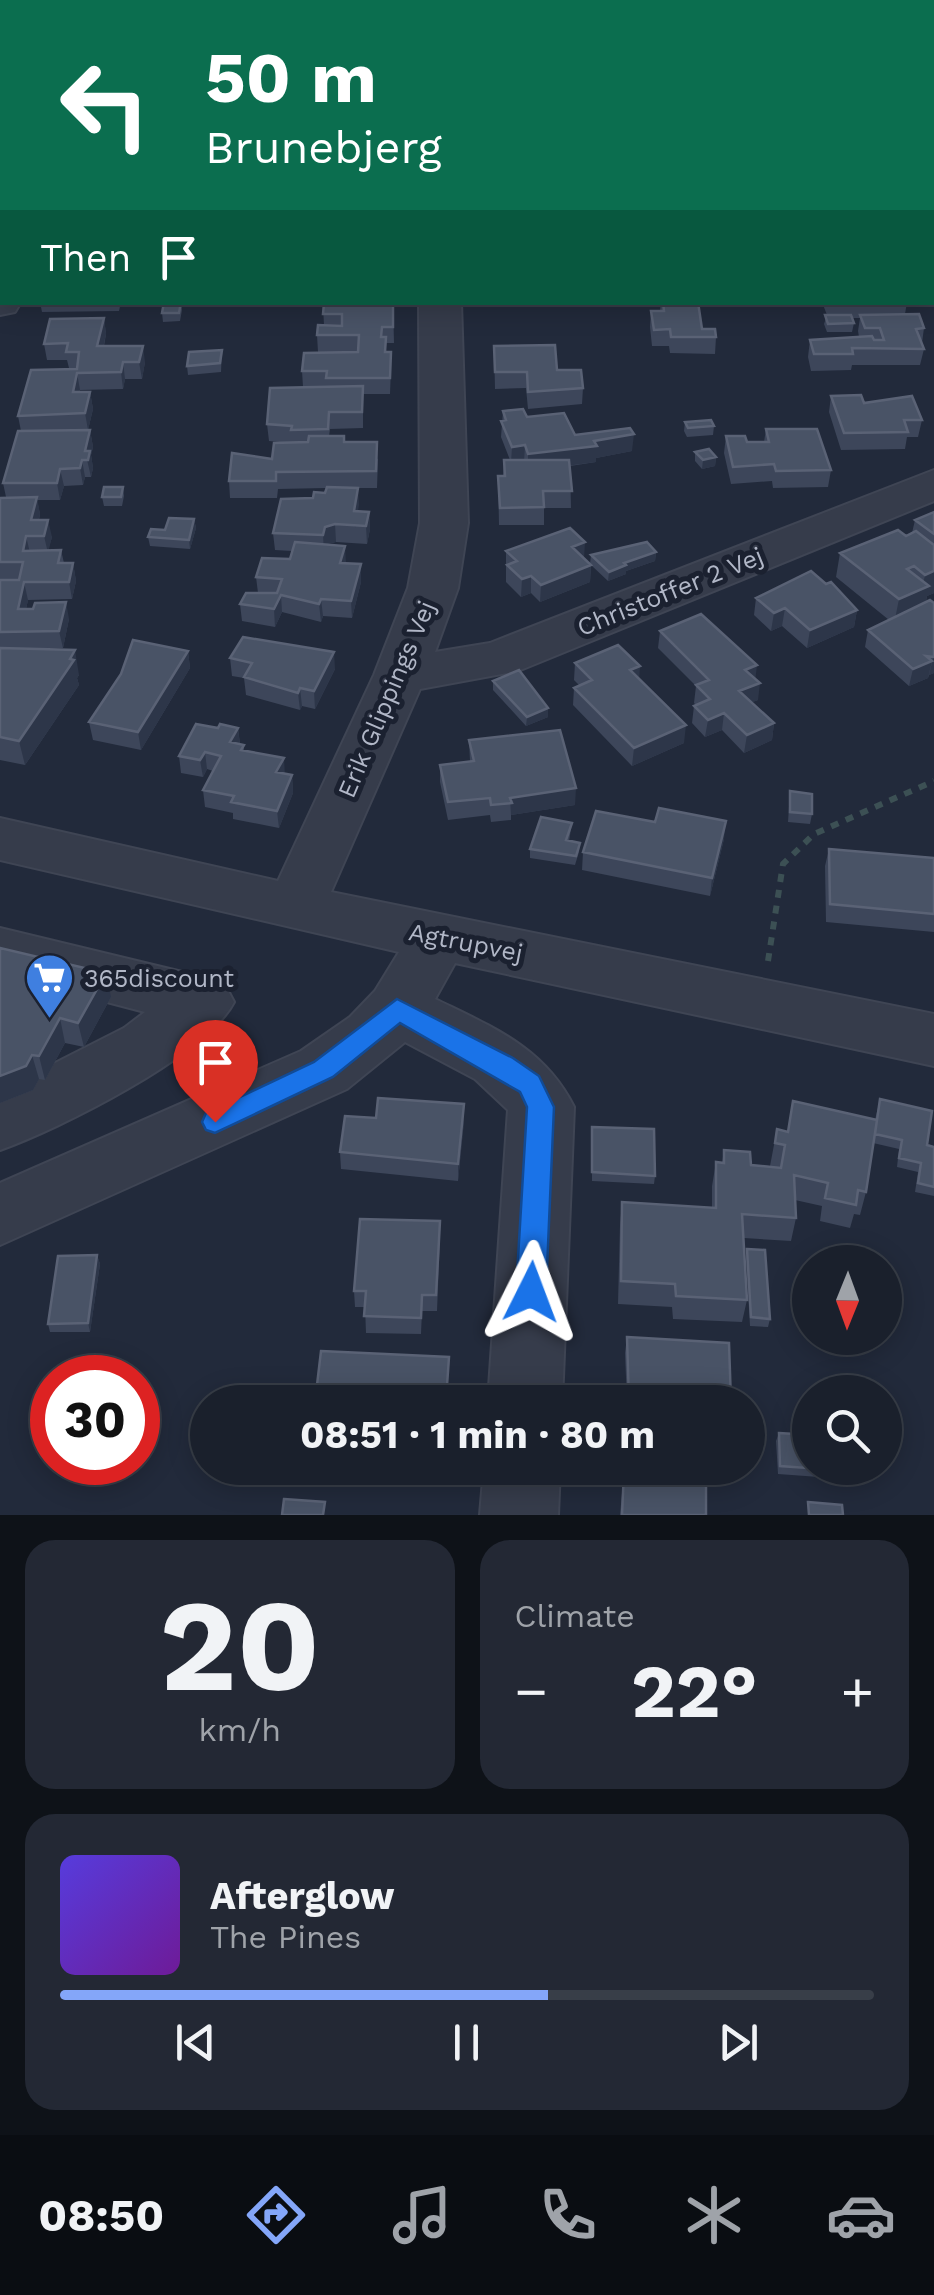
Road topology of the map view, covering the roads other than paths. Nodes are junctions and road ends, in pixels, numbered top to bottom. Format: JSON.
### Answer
{"nodes":[{"id":1,"x":440,"y":305,"type":"edge"},
{"id":2,"x":934,"y":484,"type":"edge"},
{"id":3,"x":400,"y":675,"type":"junction"},
{"id":4,"x":0,"y":839,"type":"edge"},
{"id":5,"x":295,"y":906,"type":"junction"},
{"id":6,"x":439,"y":937,"type":"junction"},
{"id":7,"x":0,"y":951,"type":"edge"},
{"id":8,"x":397,"y":1009,"type":"junction"},
{"id":9,"x":934,"y":1040,"type":"edge"},
{"id":10,"x":0,"y":1122,"type":"edge"},
{"id":11,"x":0,"y":1215,"type":"edge"},
{"id":12,"x":526,"y":1385,"type":"edge"},
{"id":13,"x":521,"y":1485,"type":"edge"},
{"id":14,"x":519,"y":1515,"type":"edge"}],
"edges":[{"from":1,"to":3,"type":"street","name":"Erik Glippings Vej"},
{"from":2,"to":3,"type":"street","name":"Christoffer 2 Vej"},
{"from":3,"to":5,"type":"street","name":"Erik Glippings Vej"},
{"from":4,"to":5,"type":"street","name":"Agtrupvej"},
{"from":5,"to":6,"type":"street","name":"Agtrupvej"},
{"from":6,"to":8,"type":"street"},
{"from":6,"to":9,"type":"street","name":"Agtrupvej"},
{"from":7,"to":10,"type":"street"},
{"from":8,"to":11,"type":"street"},
{"from":8,"to":12,"type":"street"},
{"from":13,"to":14,"type":"street"}]}
